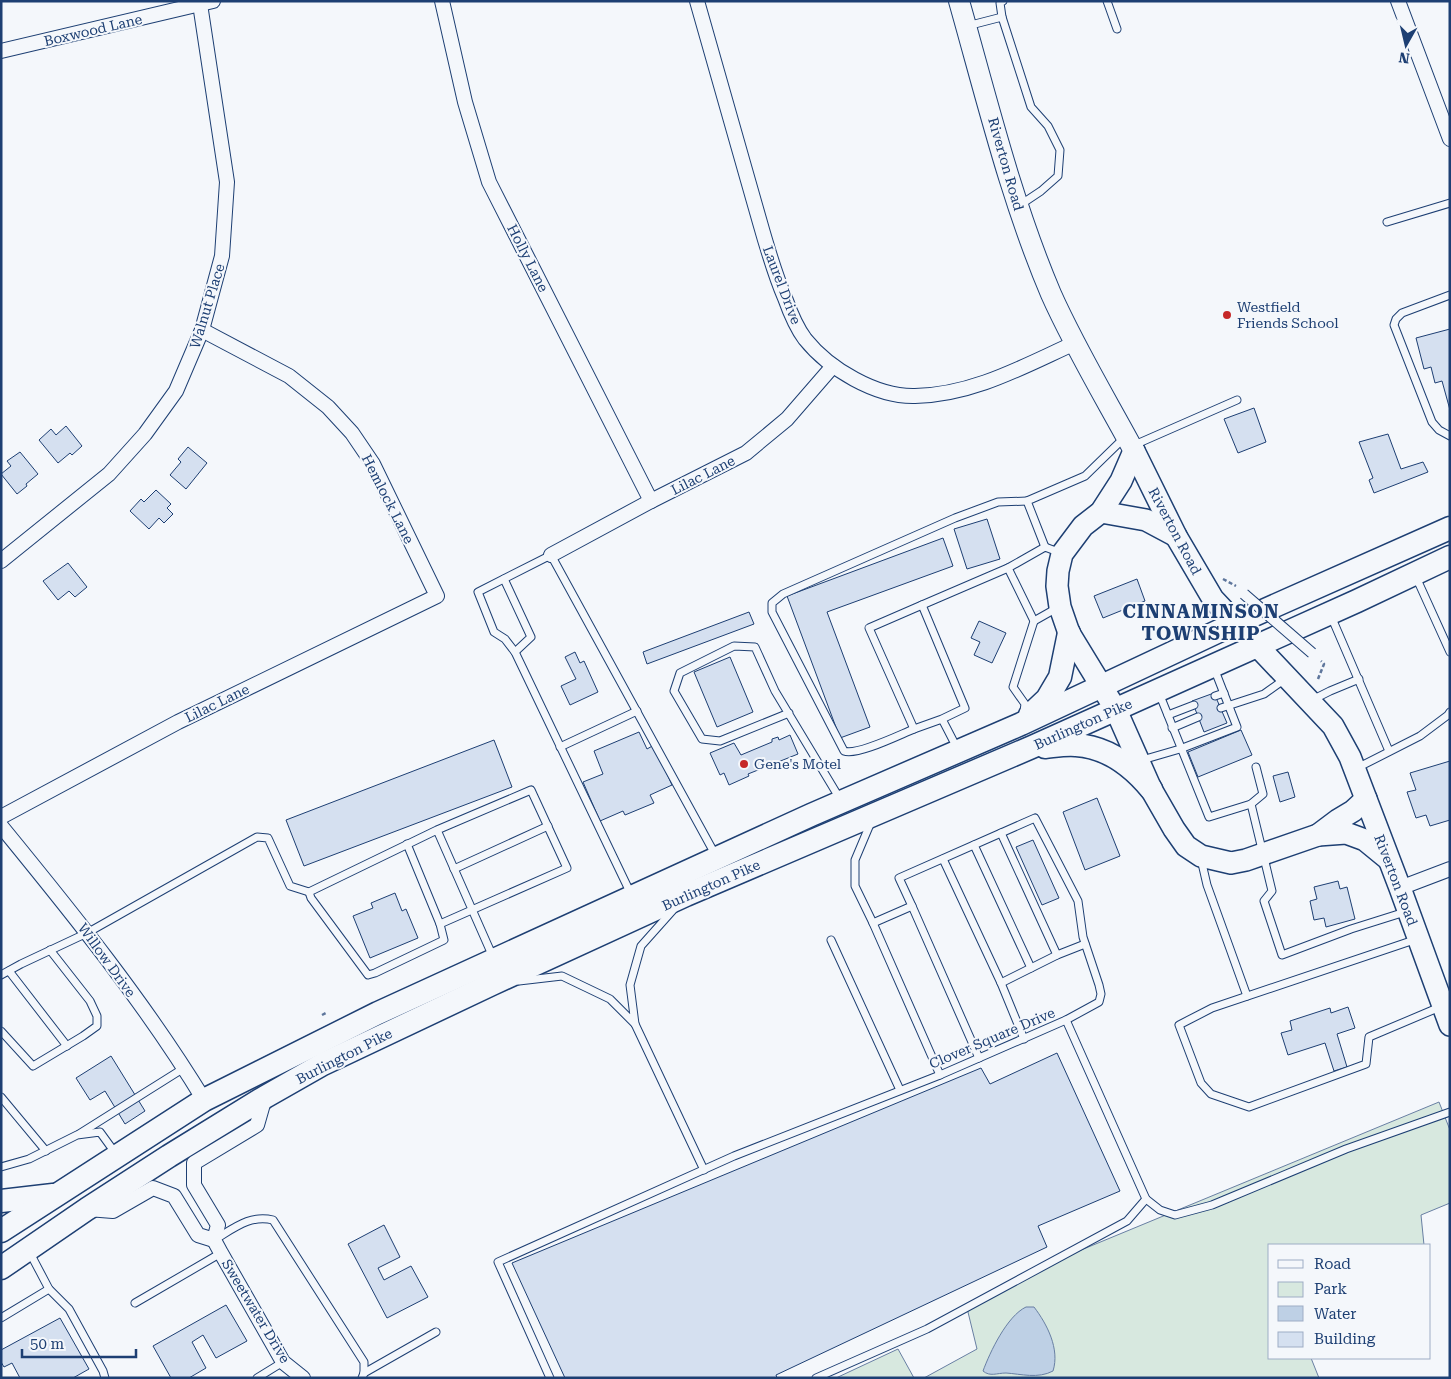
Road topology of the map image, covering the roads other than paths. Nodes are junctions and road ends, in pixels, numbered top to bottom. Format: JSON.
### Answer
{"nodes":[{"id":1,"x":442,"y":1,"type":"edge"},
{"id":2,"x":697,"y":1,"type":"edge"},
{"id":3,"x":959,"y":1,"type":"edge"},
{"id":4,"x":1003,"y":1,"type":"edge"},
{"id":5,"x":1107,"y":1,"type":"edge"},
{"id":6,"x":1398,"y":1,"type":"edge"},
{"id":7,"x":207,"y":3,"type":"edge"},
{"id":8,"x":1002,"y":17,"type":"junction"},
{"id":9,"x":966,"y":26,"type":"junction"},
{"id":10,"x":1117,"y":29,"type":"dead end"},
{"id":11,"x":1,"y":51,"type":"edge"},
{"id":12,"x":1450,"y":140,"type":"edge"},
{"id":13,"x":1450,"y":202,"type":"edge"},
{"id":14,"x":1017,"y":207,"type":"junction"},
{"id":15,"x":1387,"y":222,"type":"dead end"},
{"id":16,"x":1450,"y":295,"type":"edge"},
{"id":17,"x":202,"y":330,"type":"junction"},
{"id":18,"x":1075,"y":343,"type":"junction"},
{"id":19,"x":833,"y":366,"type":"junction"},
{"id":20,"x":1237,"y":400,"type":"dead end"},
{"id":21,"x":1450,"y":436,"type":"edge"},
{"id":22,"x":1131,"y":444,"type":"junction"},
{"id":23,"x":651,"y":501,"type":"junction"},
{"id":24,"x":1027,"y":501,"type":"junction"},
{"id":25,"x":1101,"y":512,"type":"junction"},
{"id":26,"x":1450,"y":528,"type":"edge"},
{"id":27,"x":1176,"y":536,"type":"junction"},
{"id":28,"x":1054,"y":550,"type":"junction"},
{"id":29,"x":552,"y":555,"type":"junction"},
{"id":30,"x":1450,"y":557,"type":"edge"},
{"id":31,"x":1,"y":561,"type":"edge"},
{"id":32,"x":1008,"y":568,"type":"junction"},
{"id":33,"x":1414,"y":574,"type":"junction"},
{"id":34,"x":504,"y":579,"type":"junction"},
{"id":35,"x":1244,"y":594,"type":"road end"},
{"id":36,"x":437,"y":596,"type":"joint"},
{"id":37,"x":922,"y":605,"type":"junction"},
{"id":38,"x":1060,"y":607,"type":"junction"},
{"id":39,"x":1330,"y":613,"type":"junction"},
{"id":40,"x":1034,"y":621,"type":"junction"},
{"id":41,"x":1236,"y":623,"type":"junction"},
{"id":42,"x":1069,"y":633,"type":"junction"},
{"id":43,"x":1258,"y":645,"type":"junction"},
{"id":44,"x":515,"y":652,"type":"junction"},
{"id":45,"x":1450,"y":652,"type":"edge"},
{"id":46,"x":1312,"y":653,"type":"dead end"},
{"id":47,"x":1214,"y":665,"type":"junction"},
{"id":48,"x":1288,"y":677,"type":"junction"},
{"id":49,"x":1359,"y":679,"type":"junction"},
{"id":50,"x":1102,"y":686,"type":"junction"},
{"id":51,"x":1158,"y":691,"type":"junction"},
{"id":52,"x":1224,"y":693,"type":"junction"},
{"id":53,"x":1216,"y":696,"type":"dead end"},
{"id":54,"x":1310,"y":701,"type":"junction"},
{"id":55,"x":1194,"y":705,"type":"dead end"},
{"id":56,"x":1228,"y":705,"type":"junction"},
{"id":57,"x":1221,"y":708,"type":"dead end"},
{"id":58,"x":1116,"y":710,"type":"junction"},
{"id":59,"x":637,"y":711,"type":"junction"},
{"id":60,"x":1450,"y":712,"type":"edge"},
{"id":61,"x":788,"y":713,"type":"junction"},
{"id":62,"x":1168,"y":715,"type":"junction"},
{"id":63,"x":1198,"y":717,"type":"dead end"},
{"id":64,"x":942,"y":718,"type":"junction"},
{"id":65,"x":1021,"y":724,"type":"junction"},
{"id":66,"x":1172,"y":728,"type":"junction"},
{"id":67,"x":914,"y":729,"type":"junction"},
{"id":68,"x":560,"y":747,"type":"junction"},
{"id":69,"x":1032,"y":748,"type":"junction"},
{"id":70,"x":1180,"y":749,"type":"junction"},
{"id":71,"x":958,"y":751,"type":"junction"},
{"id":72,"x":1389,"y":751,"type":"junction"},
{"id":73,"x":1139,"y":761,"type":"junction"},
{"id":74,"x":1256,"y":767,"type":"dead end"},
{"id":75,"x":1354,"y":770,"type":"junction"},
{"id":76,"x":1152,"y":789,"type":"junction"},
{"id":77,"x":1366,"y":799,"type":"junction"},
{"id":78,"x":841,"y":802,"type":"junction"},
{"id":79,"x":1250,"y":804,"type":"junction"},
{"id":80,"x":873,"y":815,"type":"junction"},
{"id":81,"x":1,"y":817,"type":"edge"},
{"id":82,"x":1,"y":826,"type":"edge"},
{"id":83,"x":548,"y":826,"type":"junction"},
{"id":84,"x":437,"y":830,"type":"junction"},
{"id":85,"x":1001,"y":833,"type":"junction"},
{"id":86,"x":1318,"y":834,"type":"junction"},
{"id":87,"x":407,"y":844,"type":"junction"},
{"id":88,"x":974,"y":845,"type":"junction"},
{"id":89,"x":1262,"y":855,"type":"junction"},
{"id":90,"x":1201,"y":856,"type":"junction"},
{"id":91,"x":717,"y":858,"type":"junction"},
{"id":92,"x":1387,"y":858,"type":"junction"},
{"id":93,"x":943,"y":859,"type":"junction"},
{"id":94,"x":454,"y":869,"type":"junction"},
{"id":95,"x":1450,"y":869,"type":"edge"},
{"id":96,"x":1400,"y":888,"type":"junction"},
{"id":97,"x":309,"y":892,"type":"junction"},
{"id":98,"x":686,"y":895,"type":"junction"},
{"id":99,"x":632,"y":896,"type":"junction"},
{"id":100,"x":912,"y":906,"type":"junction"},
{"id":101,"x":472,"y":911,"type":"junction"},
{"id":102,"x":1408,"y":911,"type":"junction"},
{"id":103,"x":873,"y":923,"type":"junction"},
{"id":104,"x":440,"y":924,"type":"junction"},
{"id":105,"x":88,"y":933,"type":"junction"},
{"id":106,"x":1418,"y":938,"type":"junction"},
{"id":107,"x":831,"y":940,"type":"dead end"},
{"id":108,"x":1085,"y":944,"type":"junction"},
{"id":109,"x":50,"y":950,"type":"junction"},
{"id":110,"x":1057,"y":955,"type":"junction"},
{"id":111,"x":494,"y":960,"type":"junction"},
{"id":112,"x":1031,"y":968,"type":"junction"},
{"id":113,"x":8,"y":971,"type":"junction"},
{"id":114,"x":1,"y":975,"type":"edge"},
{"id":115,"x":1000,"y":983,"type":"junction"},
{"id":116,"x":492,"y":984,"type":"junction"},
{"id":117,"x":1247,"y":996,"type":"junction"},
{"id":118,"x":1446,"y":1016,"type":"edge"},
{"id":119,"x":1066,"y":1020,"type":"junction"},
{"id":120,"x":635,"y":1024,"type":"junction"},
{"id":121,"x":1,"y":1031,"type":"edge"},
{"id":122,"x":1024,"y":1039,"type":"junction"},
{"id":123,"x":68,"y":1046,"type":"junction"},
{"id":124,"x":979,"y":1058,"type":"junction"},
{"id":125,"x":184,"y":1067,"type":"junction"},
{"id":126,"x":940,"y":1075,"type":"junction"},
{"id":127,"x":900,"y":1090,"type":"junction"},
{"id":128,"x":1,"y":1097,"type":"edge"},
{"id":129,"x":265,"y":1097,"type":"junction"},
{"id":130,"x":204,"y":1100,"type":"junction"},
{"id":131,"x":1450,"y":1112,"type":"edge"},
{"id":132,"x":77,"y":1135,"type":"junction"},
{"id":133,"x":46,"y":1151,"type":"junction"},
{"id":134,"x":117,"y":1156,"type":"junction"},
{"id":135,"x":2,"y":1166,"type":"edge"},
{"id":136,"x":704,"y":1170,"type":"junction"},
{"id":137,"x":56,"y":1195,"type":"junction"},
{"id":138,"x":1146,"y":1199,"type":"junction"},
{"id":139,"x":1,"y":1200,"type":"edge"},
{"id":140,"x":87,"y":1209,"type":"junction"},
{"id":141,"x":1,"y":1231,"type":"edge"},
{"id":142,"x":214,"y":1240,"type":"junction"},
{"id":143,"x":28,"y":1251,"type":"junction"},
{"id":144,"x":221,"y":1253,"type":"junction"},
{"id":145,"x":1,"y":1268,"type":"edge"},
{"id":146,"x":49,"y":1288,"type":"junction"},
{"id":147,"x":135,"y":1304,"type":"dead end"},
{"id":148,"x":1,"y":1318,"type":"edge"},
{"id":149,"x":436,"y":1332,"type":"dead end"},
{"id":150,"x":283,"y":1362,"type":"junction"},
{"id":151,"x":363,"y":1375,"type":"edge"},
{"id":152,"x":105,"y":1378,"type":"edge"},
{"id":153,"x":257,"y":1378,"type":"edge"},
{"id":154,"x":303,"y":1378,"type":"edge"},
{"id":155,"x":550,"y":1378,"type":"edge"},
{"id":156,"x":816,"y":1378,"type":"edge"}],
"edges":[{"from":1,"to":23,"type":"street","name":"Holly Lane"},
{"from":2,"to":19,"type":"street","name":"Laurel Drive"},
{"from":3,"to":9,"type":"main road","name":"Riverton Road"},
{"from":4,"to":8,"type":"lane"},
{"from":5,"to":10,"type":"lane"},
{"from":6,"to":12,"type":"street"},
{"from":7,"to":11,"type":"street","name":"Boxwood Lane"},
{"from":7,"to":17,"type":"street","name":"Walnut Place"},
{"from":8,"to":9,"type":"lane"},
{"from":8,"to":14,"type":"lane"},
{"from":9,"to":14,"type":"main road","name":"Riverton Road"},
{"from":13,"to":15,"type":"lane"},
{"from":14,"to":18,"type":"main road","name":"Riverton Road"},
{"from":16,"to":21,"type":"lane"},
{"from":17,"to":31,"type":"street","name":"Walnut Place"},
{"from":17,"to":36,"type":"street","name":"Hemlock Lane"},
{"from":18,"to":19,"type":"street","name":"Laurel Drive"},
{"from":18,"to":22,"type":"main road","name":"Riverton Road"},
{"from":19,"to":23,"type":"street","name":"Lilac Lane"},
{"from":20,"to":22,"type":"lane"},
{"from":22,"to":24,"type":"lane"},
{"from":22,"to":25,"type":"main road"},
{"from":22,"to":27,"type":"main road","name":"Riverton Road"},
{"from":23,"to":29,"type":"street","name":"Lilac Lane"},
{"from":24,"to":28,"type":"lane"},
{"from":24,"to":67,"type":"lane"},
{"from":25,"to":27,"type":"main road"},
{"from":25,"to":28,"type":"main road"},
{"from":26,"to":41,"type":"highway","name":"Burlington Pike"},
{"from":27,"to":41,"type":"main road","name":"Riverton Road"},
{"from":28,"to":32,"type":"lane"},
{"from":28,"to":38,"type":"main road"},
{"from":29,"to":34,"type":"lane"},
{"from":29,"to":59,"type":"lane"},
{"from":30,"to":33,"type":"highway","name":"Burlington Pike"},
{"from":32,"to":37,"type":"lane"},
{"from":32,"to":40,"type":"lane"},
{"from":33,"to":39,"type":"highway","name":"Burlington Pike"},
{"from":33,"to":45,"type":"lane"},
{"from":34,"to":44,"type":"lane"},
{"from":34,"to":44,"type":"lane"},
{"from":35,"to":46,"type":"street","bridge":true},
{"from":36,"to":81,"type":"street","name":"Lilac Lane"},
{"from":37,"to":64,"type":"lane"},
{"from":37,"to":67,"type":"lane"},
{"from":38,"to":40,"type":"lane"},
{"from":38,"to":42,"type":"main road"},
{"from":39,"to":43,"type":"highway","name":"Burlington Pike"},
{"from":39,"to":49,"type":"lane"},
{"from":40,"to":65,"type":"lane"},
{"from":41,"to":43,"type":"main road","name":"Riverton Road"},
{"from":41,"to":50,"type":"highway","name":"Burlington Pike"},
{"from":42,"to":50,"type":"main road"},
{"from":42,"to":65,"type":"highway"},
{"from":43,"to":47,"type":"highway","name":"Burlington Pike"},
{"from":43,"to":48,"type":"main road","name":"Riverton Road"},
{"from":44,"to":68,"type":"lane"},
{"from":47,"to":51,"type":"highway","name":"Burlington Pike"},
{"from":47,"to":52,"type":"lane"},
{"from":48,"to":54,"type":"main road","name":"Riverton Road"},
{"from":48,"to":56,"type":"lane"},
{"from":49,"to":54,"type":"lane"},
{"from":49,"to":72,"type":"lane"},
{"from":50,"to":58,"type":"main road"},
{"from":50,"to":65,"type":"highway","name":"Burlington Pike"},
{"from":51,"to":58,"type":"highway","name":"Burlington Pike"},
{"from":51,"to":62,"type":"lane"},
{"from":52,"to":53,"type":"lane"},
{"from":52,"to":56,"type":"lane"},
{"from":54,"to":75,"type":"main road","name":"Riverton Road"},
{"from":55,"to":62,"type":"lane"},
{"from":56,"to":57,"type":"lane"},
{"from":56,"to":70,"type":"lane"},
{"from":58,"to":69,"type":"highway","name":"Burlington Pike"},
{"from":58,"to":73,"type":"main road"},
{"from":59,"to":68,"type":"lane"},
{"from":59,"to":91,"type":"lane"},
{"from":60,"to":72,"type":"lane"},
{"from":61,"to":61,"type":"lane"},
{"from":61,"to":78,"type":"lane"},
{"from":62,"to":66,"type":"lane"},
{"from":63,"to":66,"type":"lane"},
{"from":64,"to":67,"type":"lane"},
{"from":64,"to":71,"type":"lane"},
{"from":65,"to":71,"type":"highway","name":"Burlington Pike"},
{"from":66,"to":70,"type":"lane"},
{"from":68,"to":99,"type":"lane"},
{"from":69,"to":76,"type":"highway"},
{"from":69,"to":80,"type":"highway","name":"Burlington Pike"},
{"from":70,"to":73,"type":"lane"},
{"from":70,"to":79,"type":"lane"},
{"from":71,"to":78,"type":"highway","name":"Burlington Pike"},
{"from":72,"to":75,"type":"lane"},
{"from":73,"to":76,"type":"main road"},
{"from":74,"to":79,"type":"lane"},
{"from":75,"to":77,"type":"main road","name":"Riverton Road"},
{"from":76,"to":90,"type":"main road"},
{"from":77,"to":86,"type":"main road"},
{"from":77,"to":92,"type":"main road","name":"Riverton Road"},
{"from":78,"to":91,"type":"highway","name":"Burlington Pike"},
{"from":79,"to":89,"type":"lane"},
{"from":80,"to":98,"type":"highway","name":"Burlington Pike"},
{"from":80,"to":103,"type":"lane"},
{"from":82,"to":105,"type":"street","name":"Willow Drive"},
{"from":83,"to":84,"type":"lane"},
{"from":83,"to":94,"type":"lane"},
{"from":83,"to":101,"type":"lane"},
{"from":84,"to":87,"type":"lane"},
{"from":84,"to":94,"type":"lane"},
{"from":85,"to":88,"type":"lane"},
{"from":85,"to":108,"type":"lane"},
{"from":85,"to":110,"type":"lane"},
{"from":86,"to":89,"type":"main road"},
{"from":86,"to":92,"type":"main road"},
{"from":87,"to":97,"type":"lane"},
{"from":87,"to":104,"type":"lane"},
{"from":88,"to":93,"type":"lane"},
{"from":88,"to":112,"type":"lane"},
{"from":89,"to":90,"type":"main road"},
{"from":89,"to":102,"type":"lane"},
{"from":90,"to":117,"type":"lane"},
{"from":91,"to":99,"type":"highway","name":"Burlington Pike"},
{"from":92,"to":96,"type":"main road","name":"Riverton Road"},
{"from":93,"to":100,"type":"lane"},
{"from":93,"to":115,"type":"lane"},
{"from":94,"to":101,"type":"lane"},
{"from":95,"to":96,"type":"street"},
{"from":96,"to":102,"type":"main road","name":"Riverton Road"},
{"from":97,"to":104,"type":"lane"},
{"from":97,"to":105,"type":"lane"},
{"from":98,"to":116,"type":"highway","name":"Burlington Pike"},
{"from":98,"to":120,"type":"lane"},
{"from":99,"to":111,"type":"highway","name":"Burlington Pike"},
{"from":100,"to":103,"type":"lane"},
{"from":100,"to":124,"type":"lane"},
{"from":101,"to":104,"type":"lane"},
{"from":101,"to":111,"type":"lane"},
{"from":102,"to":106,"type":"main road","name":"Riverton Road"},
{"from":103,"to":126,"type":"lane"},
{"from":105,"to":109,"type":"lane"},
{"from":105,"to":125,"type":"street","name":"Willow Drive"},
{"from":106,"to":117,"type":"lane"},
{"from":106,"to":118,"type":"main road","name":"Riverton Road"},
{"from":107,"to":127,"type":"lane"},
{"from":108,"to":110,"type":"lane"},
{"from":108,"to":119,"type":"lane"},
{"from":109,"to":113,"type":"lane"},
{"from":109,"to":123,"type":"lane"},
{"from":110,"to":112,"type":"lane"},
{"from":111,"to":130,"type":"highway","name":"Burlington Pike"},
{"from":112,"to":115,"type":"lane"},
{"from":113,"to":114,"type":"lane"},
{"from":113,"to":123,"type":"lane"},
{"from":115,"to":122,"type":"lane"},
{"from":116,"to":120,"type":"lane"},
{"from":116,"to":129,"type":"highway","name":"Burlington Pike"},
{"from":117,"to":118,"type":"lane"},
{"from":119,"to":122,"type":"lane","name":"Clover Square Drive"},
{"from":119,"to":138,"type":"lane","name":"Clover Square Drive"},
{"from":120,"to":136,"type":"lane"},
{"from":121,"to":123,"type":"lane"},
{"from":122,"to":124,"type":"lane","name":"Clover Square Drive"},
{"from":124,"to":126,"type":"lane","name":"Clover Square Drive"},
{"from":125,"to":130,"type":"street","name":"Willow Drive"},
{"from":125,"to":132,"type":"lane"},
{"from":126,"to":127,"type":"lane","name":"Clover Square Drive"},
{"from":127,"to":136,"type":"lane","name":"Clover Square Drive"},
{"from":128,"to":133,"type":"lane"},
{"from":129,"to":140,"type":"highway","name":"Burlington Pike"},
{"from":129,"to":142,"type":"street","name":"Sweetwater Drive"},
{"from":130,"to":134,"type":"highway","name":"Burlington Pike"},
{"from":131,"to":138,"type":"lane"},
{"from":132,"to":133,"type":"lane"},
{"from":132,"to":134,"type":"lane"},
{"from":133,"to":135,"type":"lane"},
{"from":134,"to":137,"type":"highway","name":"Burlington Pike"},
{"from":136,"to":155,"type":"lane","name":"Clover Square Drive"},
{"from":137,"to":139,"type":"highway"},
{"from":137,"to":141,"type":"highway","name":"Burlington Pike"},
{"from":138,"to":156,"type":"lane"},
{"from":140,"to":142,"type":"street"},
{"from":140,"to":143,"type":"highway","name":"Burlington Pike"},
{"from":142,"to":144,"type":"street","name":"Sweetwater Drive"},
{"from":142,"to":151,"type":"lane"},
{"from":143,"to":145,"type":"highway","name":"Burlington Pike"},
{"from":143,"to":146,"type":"lane"},
{"from":144,"to":147,"type":"lane"},
{"from":144,"to":150,"type":"street","name":"Sweetwater Drive"},
{"from":146,"to":148,"type":"lane"},
{"from":146,"to":152,"type":"lane"},
{"from":149,"to":151,"type":"lane"},
{"from":150,"to":153,"type":"lane"},
{"from":150,"to":154,"type":"street","name":"Sweetwater Drive"}]}
